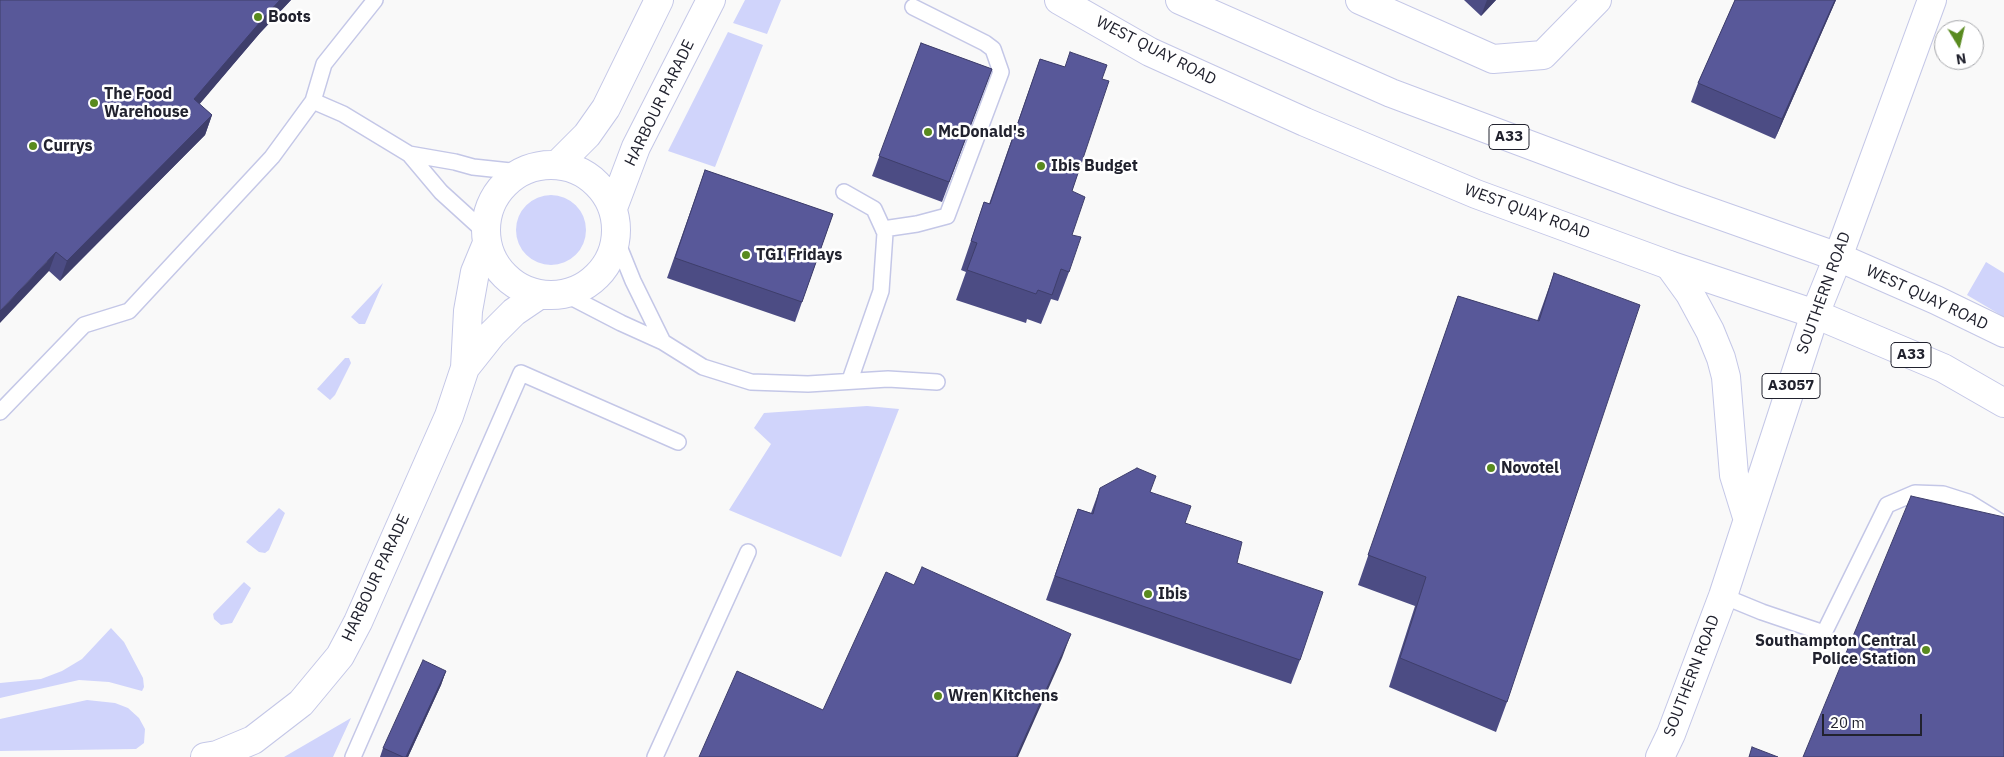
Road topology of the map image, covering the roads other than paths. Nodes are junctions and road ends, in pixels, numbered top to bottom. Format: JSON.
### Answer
{"nodes":[{"id":1,"x":375,"y":0,"type":"edge"},
{"id":2,"x":659,"y":0,"type":"edge"},
{"id":3,"x":711,"y":0,"type":"edge"},
{"id":4,"x":1059,"y":0,"type":"edge"},
{"id":5,"x":1180,"y":0,"type":"edge"},
{"id":6,"x":1360,"y":0,"type":"edge"},
{"id":7,"x":1597,"y":0,"type":"edge"},
{"id":8,"x":1932,"y":0,"type":"edge"},
{"id":9,"x":913,"y":7,"type":"dead end"},
{"id":10,"x":313,"y":101,"type":"junction"},
{"id":11,"x":409,"y":154,"type":"junction"},
{"id":12,"x":558,"y":165,"type":"junction"},
{"id":13,"x":520,"y":172,"type":"junction"},
{"id":14,"x":844,"y":192,"type":"dead end"},
{"id":15,"x":613,"y":208,"type":"junction"},
{"id":16,"x":883,"y":229,"type":"junction"},
{"id":17,"x":486,"y":238,"type":"junction"},
{"id":18,"x":616,"y":239,"type":"junction"},
{"id":19,"x":1838,"y":257,"type":"junction"},
{"id":20,"x":1669,"y":264,"type":"junction"},
{"id":21,"x":552,"y":294,"type":"junction"},
{"id":22,"x":1815,"y":314,"type":"junction"},
{"id":23,"x":2004,"y":333,"type":"edge"},
{"id":24,"x":663,"y":342,"type":"junction"},
{"id":25,"x":465,"y":368,"type":"junction"},
{"id":26,"x":850,"y":380,"type":"junction"},
{"id":27,"x":937,"y":382,"type":"dead end"},
{"id":28,"x":2004,"y":403,"type":"edge"},
{"id":29,"x":0,"y":412,"type":"edge"},
{"id":30,"x":678,"y":442,"type":"dead end"},
{"id":31,"x":1747,"y":517,"type":"junction"},
{"id":32,"x":2004,"y":524,"type":"edge"},
{"id":33,"x":748,"y":552,"type":"dead end"},
{"id":34,"x":1723,"y":596,"type":"junction"},
{"id":35,"x":205,"y":757,"type":"edge"},
{"id":36,"x":353,"y":757,"type":"edge"},
{"id":37,"x":655,"y":757,"type":"edge"},
{"id":38,"x":1660,"y":757,"type":"edge"}],
"edges":[{"from":1,"to":10,"type":"lane"},
{"from":2,"to":12,"type":"main road"},
{"from":3,"to":15,"type":"main road","name":"HARBOUR PARADE"},
{"from":4,"to":20,"type":"main road","name":"WEST QUAY ROAD","number":"A33"},
{"from":5,"to":19,"type":"main road","name":"WEST QUAY ROAD","number":"A33"},
{"from":6,"to":7,"type":"main road"},
{"from":8,"to":19,"type":"main road","name":"SOUTHERN ROAD"},
{"from":9,"to":16,"type":"lane"},
{"from":10,"to":11,"type":"lane"},
{"from":10,"to":29,"type":"lane"},
{"from":11,"to":13,"type":"lane"},
{"from":11,"to":17,"type":"lane"},
{"from":12,"to":13,"type":"main road"},
{"from":12,"to":15,"type":"main road"},
{"from":13,"to":17,"type":"main road"},
{"from":14,"to":16,"type":"lane"},
{"from":15,"to":18,"type":"main road"},
{"from":16,"to":26,"type":"lane"},
{"from":17,"to":21,"type":"main road"},
{"from":17,"to":25,"type":"main road","name":"HARBOUR PARADE"},
{"from":18,"to":21,"type":"main road"},
{"from":18,"to":24,"type":"lane"},
{"from":19,"to":22,"type":"main road","name":"SOUTHERN ROAD","number":"A3057"},
{"from":19,"to":23,"type":"main road","name":"WEST QUAY ROAD","number":"A33"},
{"from":20,"to":22,"type":"main road","name":"WEST QUAY ROAD","number":"A33"},
{"from":20,"to":31,"type":"main road"},
{"from":21,"to":24,"type":"lane"},
{"from":21,"to":25,"type":"main road","name":"HARBOUR PARADE"},
{"from":22,"to":28,"type":"main road","name":"WEST QUAY ROAD","number":"A33"},
{"from":22,"to":31,"type":"main road","name":"SOUTHERN ROAD","number":"A3057"},
{"from":24,"to":26,"type":"lane"},
{"from":25,"to":35,"type":"main road","name":"HARBOUR PARADE"},
{"from":26,"to":27,"type":"lane"},
{"from":30,"to":36,"type":"lane"},
{"from":31,"to":34,"type":"main road","name":"SOUTHERN ROAD","number":"A3057"},
{"from":32,"to":34,"type":"lane"},
{"from":33,"to":37,"type":"lane"},
{"from":34,"to":38,"type":"main road","name":"SOUTHERN ROAD","number":"A3057"}]}
